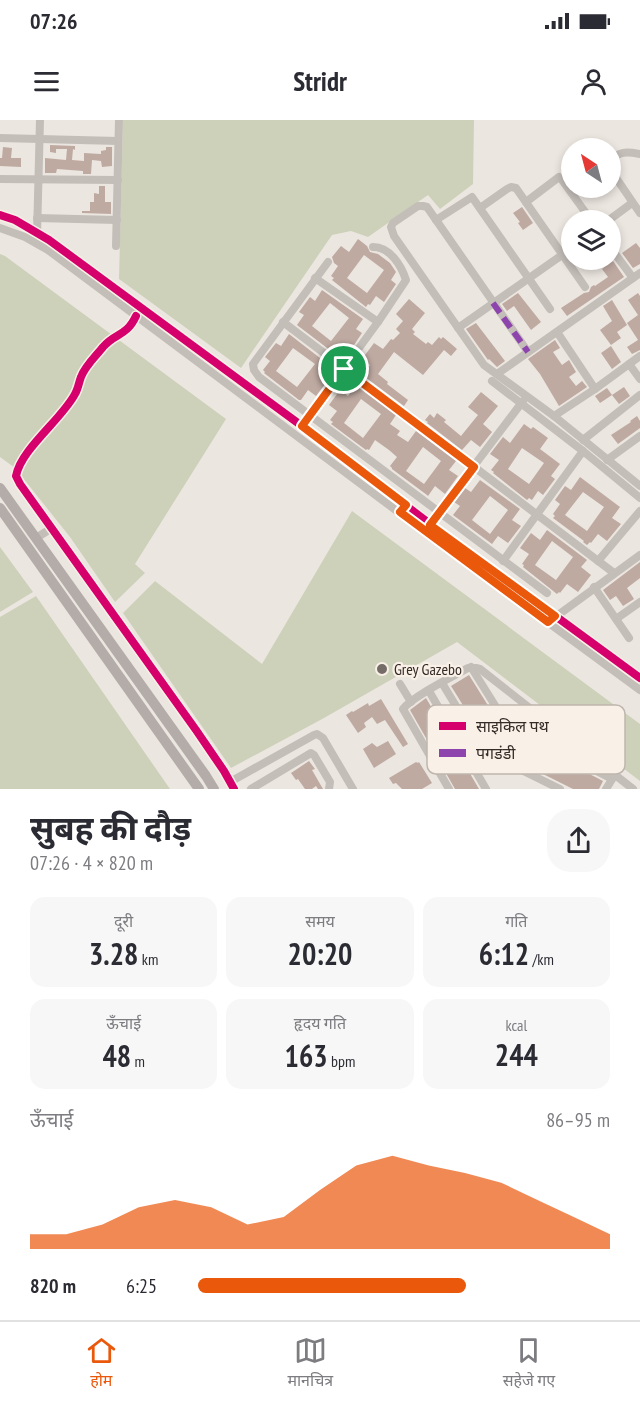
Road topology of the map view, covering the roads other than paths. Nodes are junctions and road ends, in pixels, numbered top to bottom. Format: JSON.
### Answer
{"nodes":[{"id":1,"x":40,"y":120,"type":"edge"},
{"id":2,"x":119,"y":120,"type":"edge"},
{"id":3,"x":0,"y":138,"type":"edge"},
{"id":4,"x":39,"y":139,"type":"junction"},
{"id":5,"x":118,"y":141,"type":"junction"},
{"id":6,"x":621,"y":153,"type":"edge"},
{"id":7,"x":640,"y":154,"type":"edge"},
{"id":8,"x":0,"y":179,"type":"edge"},
{"id":9,"x":38,"y":180,"type":"junction"},
{"id":10,"x":118,"y":180,"type":"junction"},
{"id":11,"x":621,"y":186,"type":"edge"},
{"id":12,"x":526,"y":202,"type":"junction"},
{"id":13,"x":632,"y":203,"type":"junction"},
{"id":14,"x":480,"y":208,"type":"junction"},
{"id":15,"x":584,"y":210,"type":"edge"},
{"id":16,"x":621,"y":211,"type":"edge"},
{"id":17,"x":640,"y":213,"type":"edge"},
{"id":18,"x":0,"y":215,"type":"edge"},
{"id":19,"x":37,"y":218,"type":"junction"},
{"id":20,"x":117,"y":220,"type":"junction"},
{"id":21,"x":436,"y":220,"type":"junction"},
{"id":22,"x":0,"y":228,"type":"edge"},
{"id":23,"x":37,"y":232,"type":"junction"},
{"id":24,"x":36,"y":243,"type":"junction"},
{"id":25,"x":116,"y":246,"type":"dead end"},
{"id":26,"x":373,"y":247,"type":"dead end"},
{"id":27,"x":561,"y":254,"type":"edge"},
{"id":28,"x":561,"y":256,"type":"edge"},
{"id":29,"x":621,"y":259,"type":"edge"},
{"id":30,"x":328,"y":262,"type":"dead end"},
{"id":31,"x":573,"y":270,"type":"edge"},
{"id":32,"x":636,"y":276,"type":"edge"},
{"id":33,"x":315,"y":278,"type":"junction"},
{"id":34,"x":529,"y":278,"type":"junction"},
{"id":35,"x":585,"y":286,"type":"dead end"},
{"id":36,"x":493,"y":303,"type":"junction"},
{"id":37,"x":550,"y":309,"type":"dead end"},
{"id":38,"x":136,"y":316,"type":"junction"},
{"id":39,"x":283,"y":322,"type":"junction"},
{"id":40,"x":378,"y":322,"type":"junction"},
{"id":41,"x":458,"y":328,"type":"junction"},
{"id":42,"x":557,"y":332,"type":"junction"},
{"id":43,"x":528,"y":352,"type":"junction"},
{"id":44,"x":640,"y":356,"type":"edge"},
{"id":45,"x":629,"y":364,"type":"junction"},
{"id":46,"x":344,"y":369,"type":"junction"},
{"id":47,"x":494,"y":378,"type":"junction"},
{"id":48,"x":640,"y":379,"type":"edge"},
{"id":49,"x":595,"y":389,"type":"junction"},
{"id":50,"x":640,"y":395,"type":"edge"},
{"id":51,"x":527,"y":396,"type":"junction"},
{"id":52,"x":521,"y":404,"type":"junction"},
{"id":53,"x":310,"y":416,"type":"junction"},
{"id":54,"x":554,"y":416,"type":"junction"},
{"id":55,"x":302,"y":426,"type":"junction"},
{"id":56,"x":640,"y":436,"type":"edge"},
{"id":57,"x":583,"y":440,"type":"junction"},
{"id":58,"x":583,"y":451,"type":"junction"},
{"id":59,"x":607,"y":460,"type":"junction"},
{"id":60,"x":474,"y":467,"type":"junction"},
{"id":61,"x":638,"y":481,"type":"edge"},
{"id":62,"x":0,"y":488,"type":"edge"},
{"id":63,"x":640,"y":498,"type":"edge"},
{"id":64,"x":406,"y":505,"type":"junction"},
{"id":65,"x":0,"y":508,"type":"edge"},
{"id":66,"x":640,"y":511,"type":"edge"},
{"id":67,"x":400,"y":512,"type":"junction"},
{"id":68,"x":439,"y":513,"type":"junction"},
{"id":69,"x":536,"y":514,"type":"junction"},
{"id":70,"x":430,"y":525,"type":"junction"},
{"id":71,"x":52,"y":528,"type":"junction"},
{"id":72,"x":36,"y":538,"type":"junction"},
{"id":73,"x":640,"y":555,"type":"edge"},
{"id":74,"x":503,"y":561,"type":"junction"},
{"id":75,"x":598,"y":561,"type":"junction"},
{"id":76,"x":614,"y":573,"type":"junction"},
{"id":77,"x":594,"y":587,"type":"junction"},
{"id":78,"x":547,"y":593,"type":"dead end"},
{"id":79,"x":640,"y":602,"type":"edge"},
{"id":80,"x":555,"y":616,"type":"junction"},
{"id":81,"x":616,"y":619,"type":"junction"},
{"id":82,"x":548,"y":622,"type":"junction"},
{"id":83,"x":629,"y":638,"type":"dead end"},
{"id":84,"x":471,"y":667,"type":"junction"},
{"id":85,"x":640,"y":678,"type":"edge"},
{"id":86,"x":442,"y":683,"type":"junction"},
{"id":87,"x":400,"y":684,"type":"dead end"},
{"id":88,"x":640,"y":690,"type":"edge"},
{"id":89,"x":429,"y":691,"type":"junction"},
{"id":90,"x":411,"y":702,"type":"junction"},
{"id":91,"x":437,"y":705,"type":"edge"},
{"id":92,"x":456,"y":705,"type":"edge"},
{"id":93,"x":495,"y":705,"type":"edge"},
{"id":94,"x":524,"y":705,"type":"edge"},
{"id":95,"x":427,"y":751,"type":"edge"},
{"id":96,"x":440,"y":774,"type":"edge"},
{"id":97,"x":477,"y":774,"type":"edge"},
{"id":98,"x":530,"y":774,"type":"edge"},
{"id":99,"x":607,"y":774,"type":"edge"},
{"id":100,"x":609,"y":774,"type":"edge"},
{"id":101,"x":613,"y":777,"type":"junction"},
{"id":102,"x":232,"y":785,"type":"edge"},
{"id":103,"x":199,"y":789,"type":"edge"},
{"id":104,"x":214,"y":789,"type":"edge"},
{"id":105,"x":251,"y":789,"type":"edge"},
{"id":106,"x":329,"y":789,"type":"edge"},
{"id":107,"x":353,"y":789,"type":"edge"},
{"id":108,"x":449,"y":789,"type":"edge"},
{"id":109,"x":486,"y":789,"type":"edge"},
{"id":110,"x":560,"y":789,"type":"edge"},
{"id":111,"x":606,"y":789,"type":"edge"},
{"id":112,"x":633,"y":789,"type":"edge"}],
"edges":[{"from":1,"to":4,"type":"street"},
{"from":2,"to":5,"type":"street"},
{"from":3,"to":4,"type":"street"},
{"from":4,"to":5,"type":"street"},
{"from":4,"to":9,"type":"street"},
{"from":5,"to":10,"type":"street"},
{"from":6,"to":7,"type":"street"},
{"from":8,"to":9,"type":"street"},
{"from":9,"to":10,"type":"street"},
{"from":9,"to":19,"type":"street"},
{"from":10,"to":20,"type":"street"},
{"from":11,"to":13,"type":"street"},
{"from":12,"to":14,"type":"street"},
{"from":12,"to":15,"type":"street"},
{"from":12,"to":27,"type":"street"},
{"from":13,"to":16,"type":"street"},
{"from":13,"to":17,"type":"street"},
{"from":14,"to":21,"type":"street"},
{"from":14,"to":34,"type":"street"},
{"from":18,"to":23,"type":"street"},
{"from":19,"to":20,"type":"street"},
{"from":19,"to":23,"type":"street"},
{"from":20,"to":25,"type":"street"},
{"from":21,"to":36,"type":"street"},
{"from":21,"to":41,"type":"street"},
{"from":22,"to":24,"type":"street"},
{"from":23,"to":24,"type":"street"},
{"from":23,"to":55,"type":"street"},
{"from":24,"to":38,"type":"street"},
{"from":26,"to":40,"type":"street"},
{"from":28,"to":34,"type":"street"},
{"from":29,"to":32,"type":"street"},
{"from":30,"to":33,"type":"street"},
{"from":31,"to":35,"type":"street"},
{"from":32,"to":42,"type":"street"},
{"from":33,"to":39,"type":"street"},
{"from":33,"to":40,"type":"street"},
{"from":34,"to":36,"type":"street"},
{"from":34,"to":37,"type":"street"},
{"from":36,"to":41,"type":"street"},
{"from":36,"to":43,"type":"street"},
{"from":38,"to":67,"type":"street"},
{"from":38,"to":71,"type":"street"},
{"from":39,"to":46,"type":"street"},
{"from":39,"to":53,"type":"street"},
{"from":40,"to":46,"type":"street"},
{"from":41,"to":47,"type":"street"},
{"from":42,"to":43,"type":"street"},
{"from":42,"to":49,"type":"street"},
{"from":43,"to":47,"type":"street"},
{"from":44,"to":45,"type":"street"},
{"from":45,"to":48,"type":"street"},
{"from":45,"to":49,"type":"street"},
{"from":46,"to":53,"type":"street"},
{"from":46,"to":60,"type":"street"},
{"from":47,"to":51,"type":"street"},
{"from":47,"to":52,"type":"street"},
{"from":49,"to":54,"type":"street"},
{"from":50,"to":57,"type":"street"},
{"from":51,"to":52,"type":"street"},
{"from":51,"to":54,"type":"street"},
{"from":52,"to":58,"type":"street"},
{"from":52,"to":60,"type":"street"},
{"from":53,"to":55,"type":"street"},
{"from":53,"to":68,"type":"street"},
{"from":54,"to":57,"type":"street"},
{"from":55,"to":64,"type":"street"},
{"from":56,"to":59,"type":"street"},
{"from":57,"to":59,"type":"street"},
{"from":58,"to":63,"type":"street"},
{"from":58,"to":69,"type":"street"},
{"from":59,"to":61,"type":"street"},
{"from":60,"to":68,"type":"street"},
{"from":60,"to":69,"type":"street"},
{"from":62,"to":72,"type":"main road"},
{"from":64,"to":67,"type":"street"},
{"from":64,"to":70,"type":"street"},
{"from":65,"to":103,"type":"main road"},
{"from":66,"to":75,"type":"street"},
{"from":67,"to":82,"type":"street"},
{"from":68,"to":70,"type":"street"},
{"from":68,"to":74,"type":"street"},
{"from":69,"to":74,"type":"street"},
{"from":69,"to":75,"type":"street"},
{"from":70,"to":80,"type":"street"},
{"from":71,"to":72,"type":"street"},
{"from":71,"to":102,"type":"street"},
{"from":72,"to":104,"type":"main road"},
{"from":73,"to":76,"type":"street"},
{"from":74,"to":78,"type":"street"},
{"from":75,"to":76,"type":"street"},
{"from":76,"to":77,"type":"street"},
{"from":77,"to":80,"type":"street"},
{"from":77,"to":81,"type":"street"},
{"from":79,"to":81,"type":"street"},
{"from":80,"to":82,"type":"street"},
{"from":80,"to":85,"type":"street"},
{"from":81,"to":83,"type":"street"},
{"from":82,"to":88,"type":"street"},
{"from":84,"to":86,"type":"street"},
{"from":84,"to":93,"type":"street"},
{"from":84,"to":94,"type":"street"},
{"from":86,"to":89,"type":"street"},
{"from":86,"to":92,"type":"street"},
{"from":87,"to":90,"type":"street"},
{"from":89,"to":90,"type":"street"},
{"from":89,"to":91,"type":"street"},
{"from":90,"to":95,"type":"street"},
{"from":96,"to":108,"type":"street"},
{"from":97,"to":109,"type":"street"},
{"from":98,"to":110,"type":"street"},
{"from":99,"to":101,"type":"street"},
{"from":100,"to":101,"type":"street"},
{"from":101,"to":111,"type":"street"},
{"from":101,"to":112,"type":"street"},
{"from":102,"to":107,"type":"street"},
{"from":105,"to":106,"type":"street"}]}
